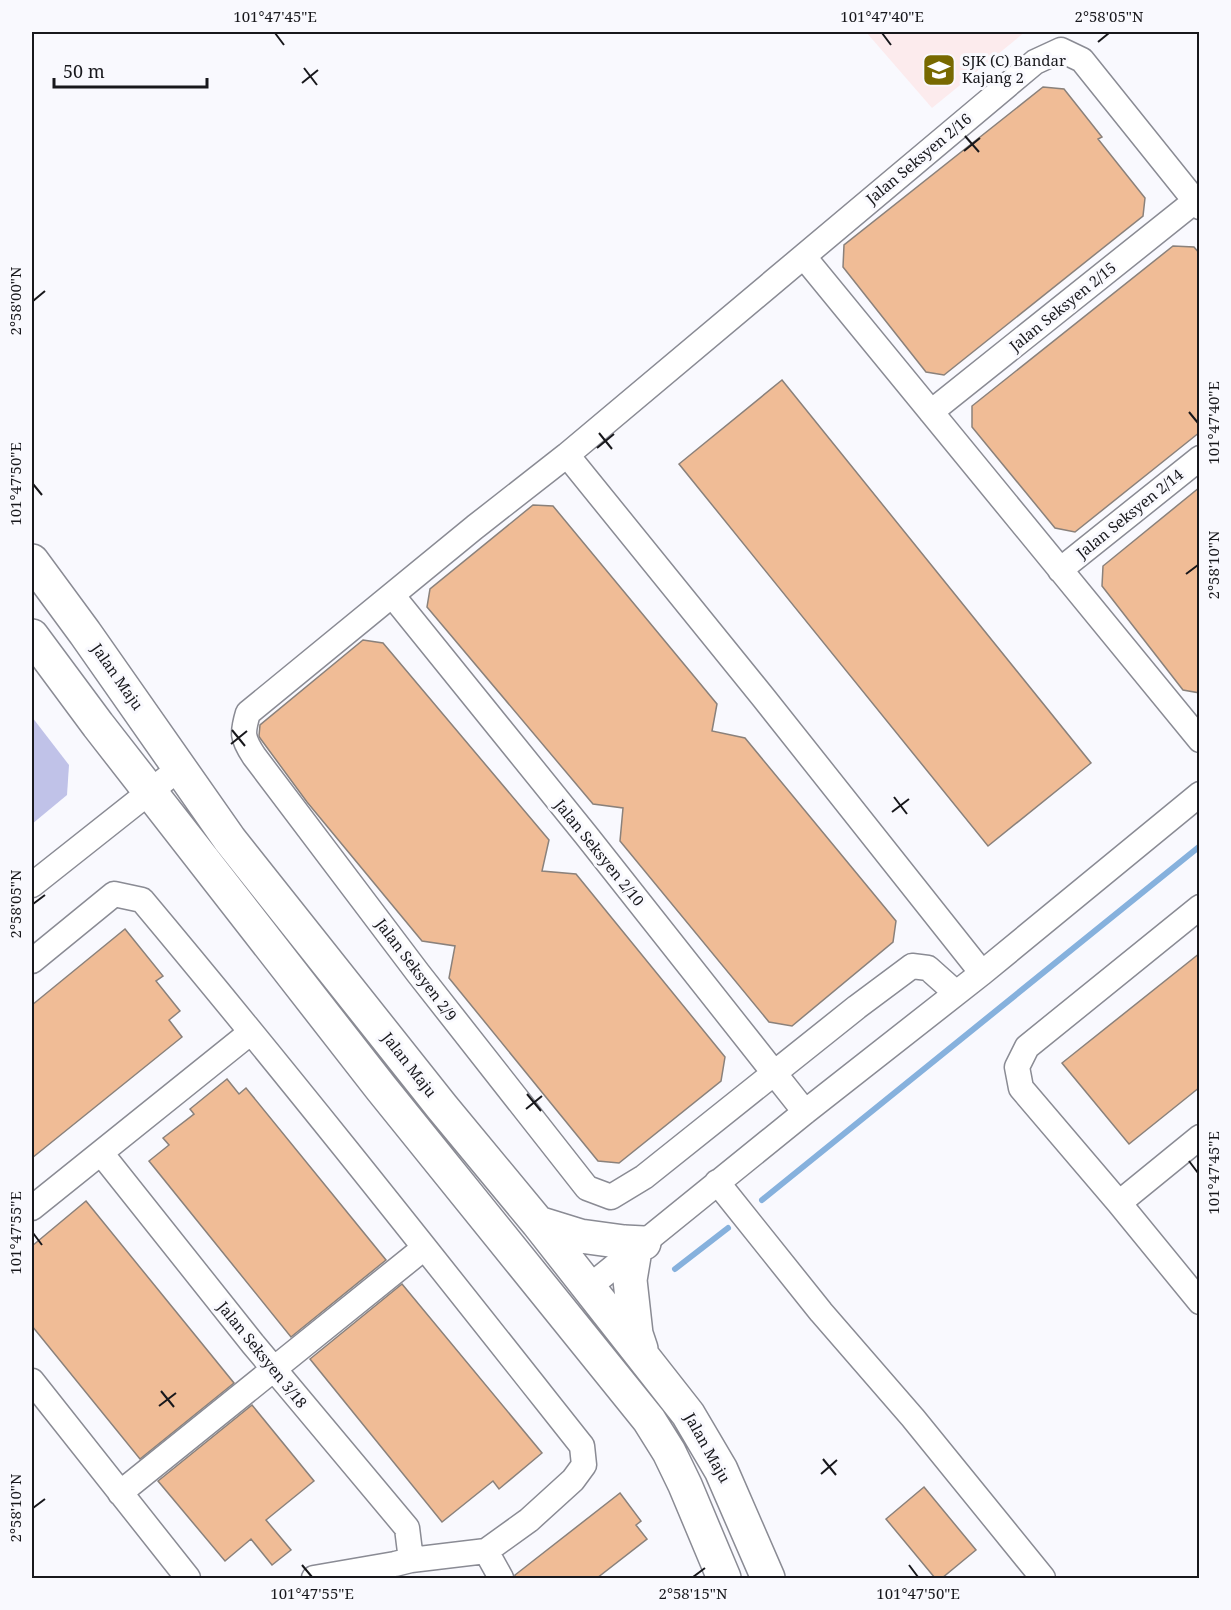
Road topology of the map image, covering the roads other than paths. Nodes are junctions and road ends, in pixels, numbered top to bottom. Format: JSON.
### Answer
{"nodes":[{"id":1,"x":1197,"y":204,"type":"edge"},
{"id":2,"x":804,"y":257,"type":"junction"},
{"id":3,"x":931,"y":412,"type":"junction"},
{"id":4,"x":567,"y":455,"type":"junction"},
{"id":5,"x":1200,"y":458,"type":"edge"},
{"id":6,"x":32,"y":561,"type":"edge"},
{"id":7,"x":1060,"y":570,"type":"junction"},
{"id":8,"x":392,"y":595,"type":"junction"},
{"id":9,"x":32,"y":636,"type":"edge"},
{"id":10,"x":244,"y":725,"type":"joint"},
{"id":11,"x":1196,"y":730,"type":"edge"},
{"id":12,"x":181,"y":767,"type":"junction"},
{"id":13,"x":150,"y":791,"type":"junction"},
{"id":14,"x":1200,"y":794,"type":"edge"},
{"id":15,"x":32,"y":885,"type":"edge"},
{"id":16,"x":1200,"y":907,"type":"edge"},
{"id":17,"x":32,"y":961,"type":"edge"},
{"id":18,"x":982,"y":973,"type":"junction"},
{"id":19,"x":956,"y":993,"type":"junction"},
{"id":20,"x":251,"y":1032,"type":"junction"},
{"id":21,"x":774,"y":1073,"type":"junction"},
{"id":22,"x":805,"y":1112,"type":"junction"},
{"id":23,"x":1200,"y":1137,"type":"edge"},
{"id":24,"x":101,"y":1153,"type":"junction"},
{"id":25,"x":717,"y":1182,"type":"junction"},
{"id":26,"x":1119,"y":1203,"type":"junction"},
{"id":27,"x":32,"y":1208,"type":"edge"},
{"id":28,"x":538,"y":1223,"type":"junction"},
{"id":29,"x":640,"y":1247,"type":"junction"},
{"id":30,"x":424,"y":1248,"type":"junction"},
{"id":31,"x":517,"y":1257,"type":"junction"},
{"id":32,"x":589,"y":1287,"type":"junction"},
{"id":33,"x":1200,"y":1302,"type":"edge"},
{"id":34,"x":642,"y":1354,"type":"junction"},
{"id":35,"x":274,"y":1370,"type":"junction"},
{"id":36,"x":609,"y":1371,"type":"junction"},
{"id":37,"x":32,"y":1381,"type":"edge"},
{"id":38,"x":120,"y":1493,"type":"junction"},
{"id":39,"x":486,"y":1551,"type":"junction"},
{"id":40,"x":411,"y":1560,"type":"junction"},
{"id":41,"x":188,"y":1578,"type":"edge"},
{"id":42,"x":314,"y":1578,"type":"edge"},
{"id":43,"x":501,"y":1578,"type":"edge"},
{"id":44,"x":724,"y":1578,"type":"edge"},
{"id":45,"x":768,"y":1578,"type":"edge"},
{"id":46,"x":1042,"y":1578,"type":"edge"}],
"edges":[{"from":1,"to":2,"type":"street","name":"Jalan Seksyen 2/16"},
{"from":1,"to":3,"type":"street","name":"Jalan Seksyen 2/15"},
{"from":2,"to":3,"type":"street"},
{"from":2,"to":4,"type":"street","name":"Jalan Seksyen 2/16"},
{"from":3,"to":7,"type":"street"},
{"from":4,"to":8,"type":"street","name":"Jalan Seksyen 2/16"},
{"from":4,"to":18,"type":"street"},
{"from":5,"to":7,"type":"street","name":"Jalan Seksyen 2/14"},
{"from":6,"to":12,"type":"street","name":"Jalan Maju"},
{"from":7,"to":11,"type":"street"},
{"from":8,"to":10,"type":"street","name":"Jalan Seksyen 2/16"},
{"from":8,"to":21,"type":"street","name":"Jalan Seksyen 2/10"},
{"from":9,"to":13,"type":"street"},
{"from":10,"to":21,"type":"street","name":"Jalan Seksyen 2/9"},
{"from":12,"to":13,"type":"street"},
{"from":12,"to":28,"type":"street","name":"Jalan Maju"},
{"from":13,"to":15,"type":"street"},
{"from":13,"to":31,"type":"street"},
{"from":14,"to":18,"type":"street"},
{"from":16,"to":26,"type":"street"},
{"from":17,"to":20,"type":"street"},
{"from":18,"to":19,"type":"street"},
{"from":19,"to":21,"type":"street"},
{"from":19,"to":22,"type":"street"},
{"from":20,"to":24,"type":"street"},
{"from":20,"to":30,"type":"street"},
{"from":21,"to":22,"type":"street","name":"Jalan Seksyen 2/10"},
{"from":22,"to":25,"type":"street"},
{"from":23,"to":26,"type":"street"},
{"from":24,"to":27,"type":"street"},
{"from":24,"to":35,"type":"street","name":"Jalan Seksyen 3/18"},
{"from":25,"to":29,"type":"street"},
{"from":25,"to":46,"type":"street"},
{"from":26,"to":33,"type":"street"},
{"from":28,"to":29,"type":"street"},
{"from":28,"to":32,"type":"street","name":"Jalan Maju"},
{"from":29,"to":32,"type":"street"},
{"from":29,"to":34,"type":"street"},
{"from":30,"to":35,"type":"street"},
{"from":30,"to":39,"type":"street"},
{"from":31,"to":32,"type":"street"},
{"from":31,"to":36,"type":"street"},
{"from":32,"to":34,"type":"street","name":"Jalan Maju"},
{"from":32,"to":36,"type":"street"},
{"from":34,"to":45,"type":"street","name":"Jalan Maju"},
{"from":35,"to":38,"type":"street"},
{"from":35,"to":40,"type":"street","name":"Jalan Seksyen 3/18"},
{"from":36,"to":44,"type":"street"},
{"from":37,"to":38,"type":"street"},
{"from":38,"to":41,"type":"street"},
{"from":39,"to":40,"type":"street"},
{"from":39,"to":43,"type":"street"},
{"from":40,"to":42,"type":"street"}]}
